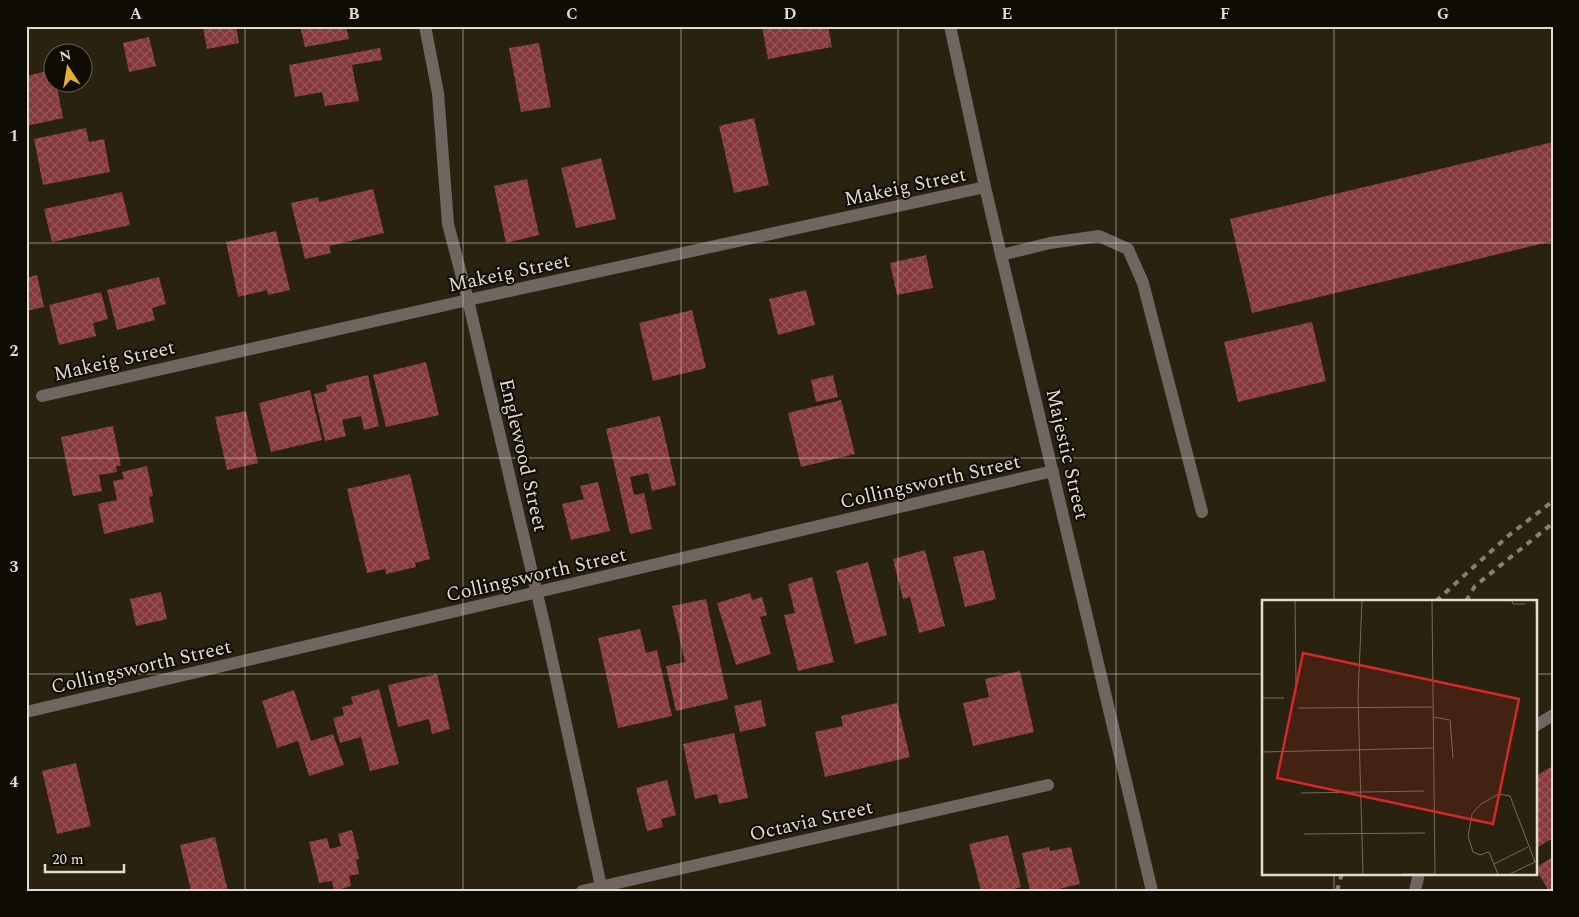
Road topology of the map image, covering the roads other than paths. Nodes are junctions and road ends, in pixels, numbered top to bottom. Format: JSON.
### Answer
{"nodes":[{"id":1,"x":425,"y":26,"type":"edge"},
{"id":2,"x":950,"y":26,"type":"edge"},
{"id":3,"x":985,"y":187,"type":"junction"},
{"id":4,"x":1001,"y":255,"type":"junction"},
{"id":5,"x":468,"y":300,"type":"junction"},
{"id":6,"x":42,"y":396,"type":"dead end"},
{"id":7,"x":1053,"y":471,"type":"junction"},
{"id":8,"x":1202,"y":512,"type":"dead end"},
{"id":9,"x":537,"y":593,"type":"junction"},
{"id":10,"x":26,"y":712,"type":"edge"},
{"id":11,"x":1553,"y":714,"type":"edge"},
{"id":12,"x":1536,"y":725,"type":"edge"},
{"id":13,"x":1048,"y":785,"type":"dead end"},
{"id":14,"x":1419,"y":874,"type":"edge"},
{"id":15,"x":602,"y":889,"type":"edge"},
{"id":16,"x":582,"y":891,"type":"edge"},
{"id":17,"x":1152,"y":891,"type":"edge"},
{"id":18,"x":1415,"y":891,"type":"edge"}],
"edges":[{"from":1,"to":5,"type":"street","name":"Englewood Street"},
{"from":2,"to":3,"type":"street","name":"Majestic Street"},
{"from":3,"to":4,"type":"street","name":"Majestic Street"},
{"from":3,"to":5,"type":"street","name":"Makeig Street"},
{"from":4,"to":7,"type":"street","name":"Majestic Street"},
{"from":4,"to":8,"type":"street"},
{"from":5,"to":6,"type":"street","name":"Makeig Street"},
{"from":5,"to":9,"type":"street","name":"Englewood Street"},
{"from":7,"to":9,"type":"street","name":"Collingsworth Street"},
{"from":7,"to":17,"type":"street","name":"Majestic Street"},
{"from":9,"to":10,"type":"street","name":"Collingsworth Street"},
{"from":9,"to":15,"type":"street","name":"Englewood Street"},
{"from":11,"to":12,"type":"street"},
{"from":13,"to":15,"type":"street","name":"Octavia Street"},
{"from":14,"to":18,"type":"street"},
{"from":15,"to":16,"type":"street","name":"Octavia Street"}]}
